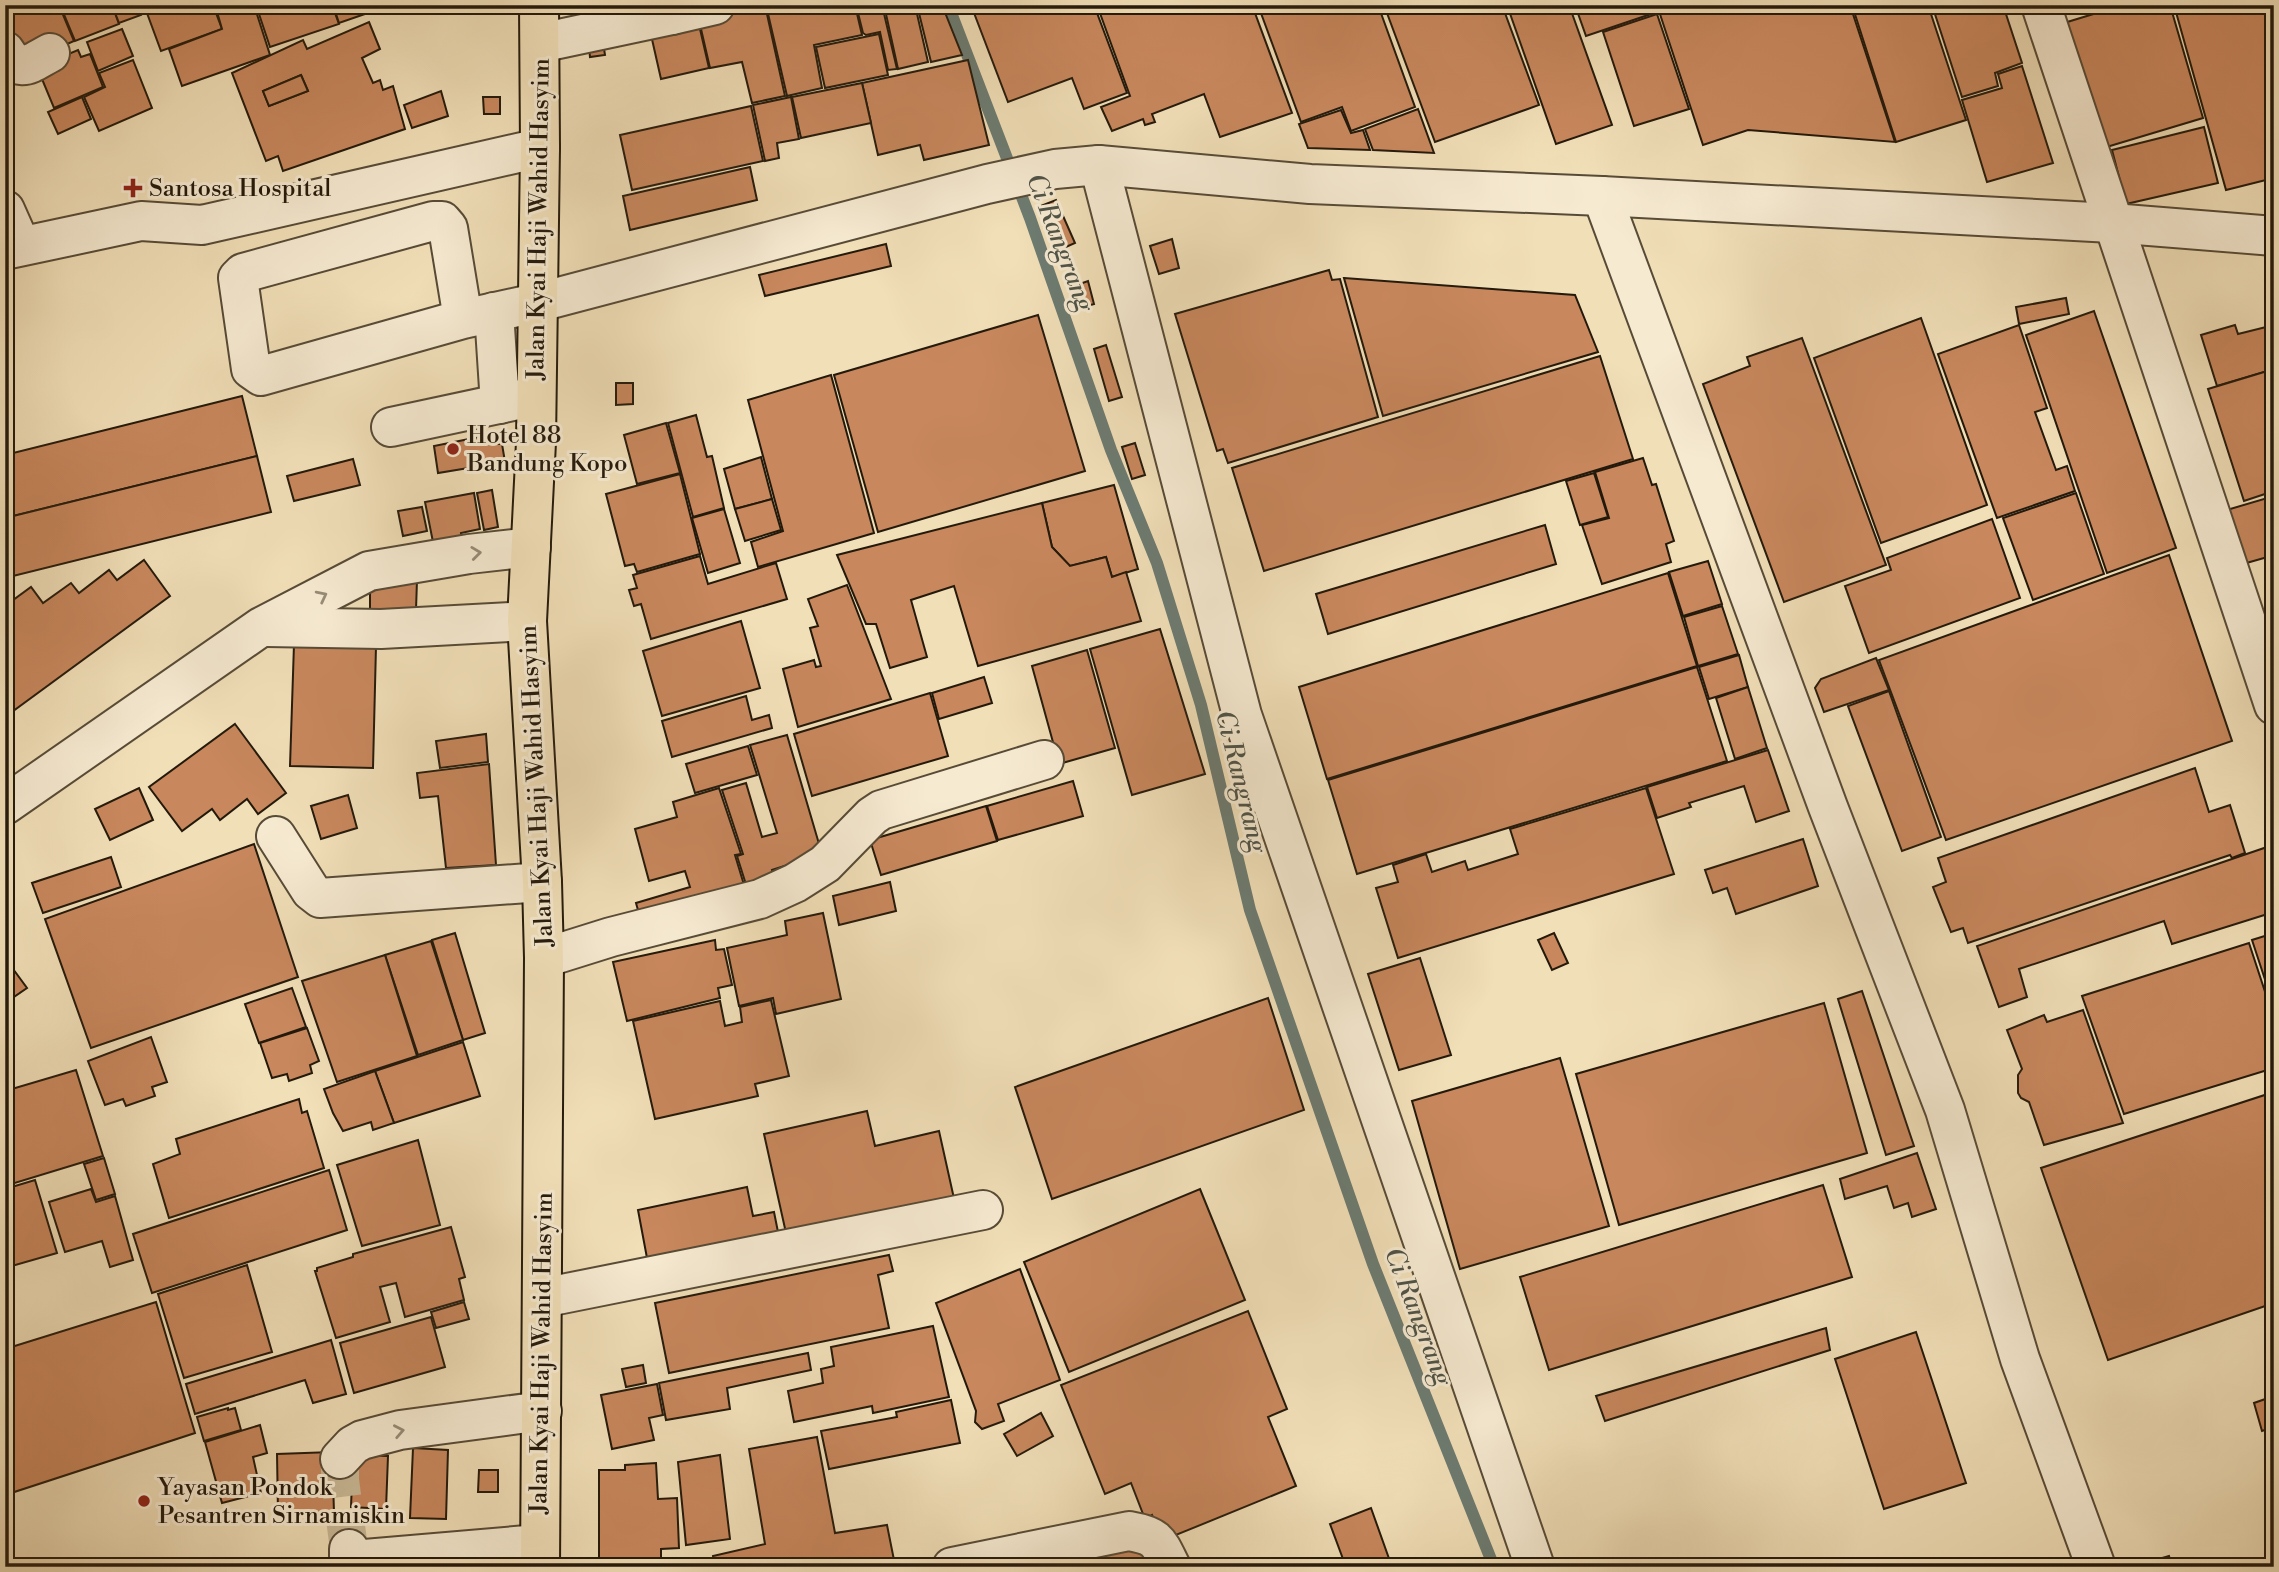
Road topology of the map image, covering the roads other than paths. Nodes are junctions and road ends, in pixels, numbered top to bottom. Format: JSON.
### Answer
{"nodes":[{"id":1,"x":539,"y":5,"type":"edge"},
{"id":2,"x":715,"y":5,"type":"edge"},
{"id":3,"x":2041,"y":5,"type":"edge"},
{"id":4,"x":674,"y":10,"type":"edge"},
{"id":5,"x":540,"y":44,"type":"junction"},
{"id":6,"x":5,"y":51,"type":"edge"},
{"id":7,"x":50,"y":53,"type":"dead end"},
{"id":8,"x":540,"y":148,"type":"junction"},
{"id":9,"x":1099,"y":165,"type":"junction"},
{"id":10,"x":1602,"y":196,"type":"junction"},
{"id":11,"x":5,"y":210,"type":"edge"},
{"id":12,"x":2112,"y":223,"type":"junction"},
{"id":13,"x":2274,"y":236,"type":"edge"},
{"id":14,"x":13,"y":248,"type":"edge"},
{"id":15,"x":536,"y":303,"type":"junction"},
{"id":16,"x":478,"y":315,"type":"junction"},
{"id":17,"x":518,"y":400,"type":"junction"},
{"id":18,"x":391,"y":427,"type":"dead end"},
{"id":19,"x":531,"y":547,"type":"junction"},
{"id":20,"x":527,"y":621,"type":"junction"},
{"id":21,"x":261,"y":627,"type":"junction"},
{"id":22,"x":2274,"y":705,"type":"edge"},
{"id":23,"x":1044,"y":760,"type":"dead end"},
{"id":24,"x":5,"y":805,"type":"edge"},
{"id":25,"x":276,"y":836,"type":"dead end"},
{"id":26,"x":542,"y":881,"type":"junction"},
{"id":27,"x":544,"y":958,"type":"junction"},
{"id":28,"x":983,"y":1210,"type":"dead end"},
{"id":29,"x":542,"y":1298,"type":"junction"},
{"id":30,"x":542,"y":1411,"type":"junction"},
{"id":31,"x":340,"y":1460,"type":"dead end"},
{"id":32,"x":349,"y":1549,"type":"dead end"},
{"id":33,"x":540,"y":1555,"type":"edge"},
{"id":34,"x":952,"y":1567,"type":"edge"},
{"id":35,"x":1171,"y":1567,"type":"edge"},
{"id":36,"x":1535,"y":1567,"type":"edge"},
{"id":37,"x":2096,"y":1567,"type":"edge"}],
"edges":[{"from":1,"to":5,"type":"main road","name":"Jalan Kyai Haji Wahid Hasyim"},
{"from":2,"to":4,"type":"street"},
{"from":3,"to":12,"type":"street"},
{"from":4,"to":5,"type":"street"},
{"from":5,"to":8,"type":"main road","name":"Jalan Kyai Haji Wahid Hasyim"},
{"from":6,"to":7,"type":"street"},
{"from":8,"to":14,"type":"street"},
{"from":8,"to":15,"type":"main road","name":"Jalan Kyai Haji Wahid Hasyim"},
{"from":9,"to":10,"type":"street"},
{"from":9,"to":15,"type":"street"},
{"from":9,"to":36,"type":"street"},
{"from":10,"to":12,"type":"street"},
{"from":10,"to":37,"type":"street"},
{"from":11,"to":14,"type":"street"},
{"from":12,"to":13,"type":"street"},
{"from":12,"to":22,"type":"street"},
{"from":15,"to":16,"type":"street"},
{"from":15,"to":17,"type":"main road","name":"Jalan Kyai Haji Wahid Hasyim"},
{"from":16,"to":16,"type":"street"},
{"from":16,"to":17,"type":"street"},
{"from":17,"to":18,"type":"street"},
{"from":17,"to":19,"type":"main road","name":"Jalan Kyai Haji Wahid Hasyim"},
{"from":19,"to":20,"type":"main road","name":"Jalan Kyai Haji Wahid Hasyim"},
{"from":21,"to":19,"type":"street","one_way":true},
{"from":20,"to":21,"type":"street"},
{"from":20,"to":26,"type":"main road","name":"Jalan Kyai Haji Wahid Hasyim"},
{"from":21,"to":24,"type":"street"},
{"from":23,"to":27,"type":"street"},
{"from":25,"to":26,"type":"street"},
{"from":26,"to":27,"type":"main road","name":"Jalan Kyai Haji Wahid Hasyim"},
{"from":27,"to":29,"type":"main road","name":"Jalan Kyai Haji Wahid Hasyim"},
{"from":28,"to":29,"type":"street"},
{"from":29,"to":30,"type":"main road","name":"Jalan Kyai Haji Wahid Hasyim"},
{"from":31,"to":30,"type":"street","one_way":true},
{"from":30,"to":33,"type":"main road","name":"Jalan Kyai Haji Wahid Hasyim"},
{"from":32,"to":33,"type":"street"},
{"from":34,"to":35,"type":"street"}]}
